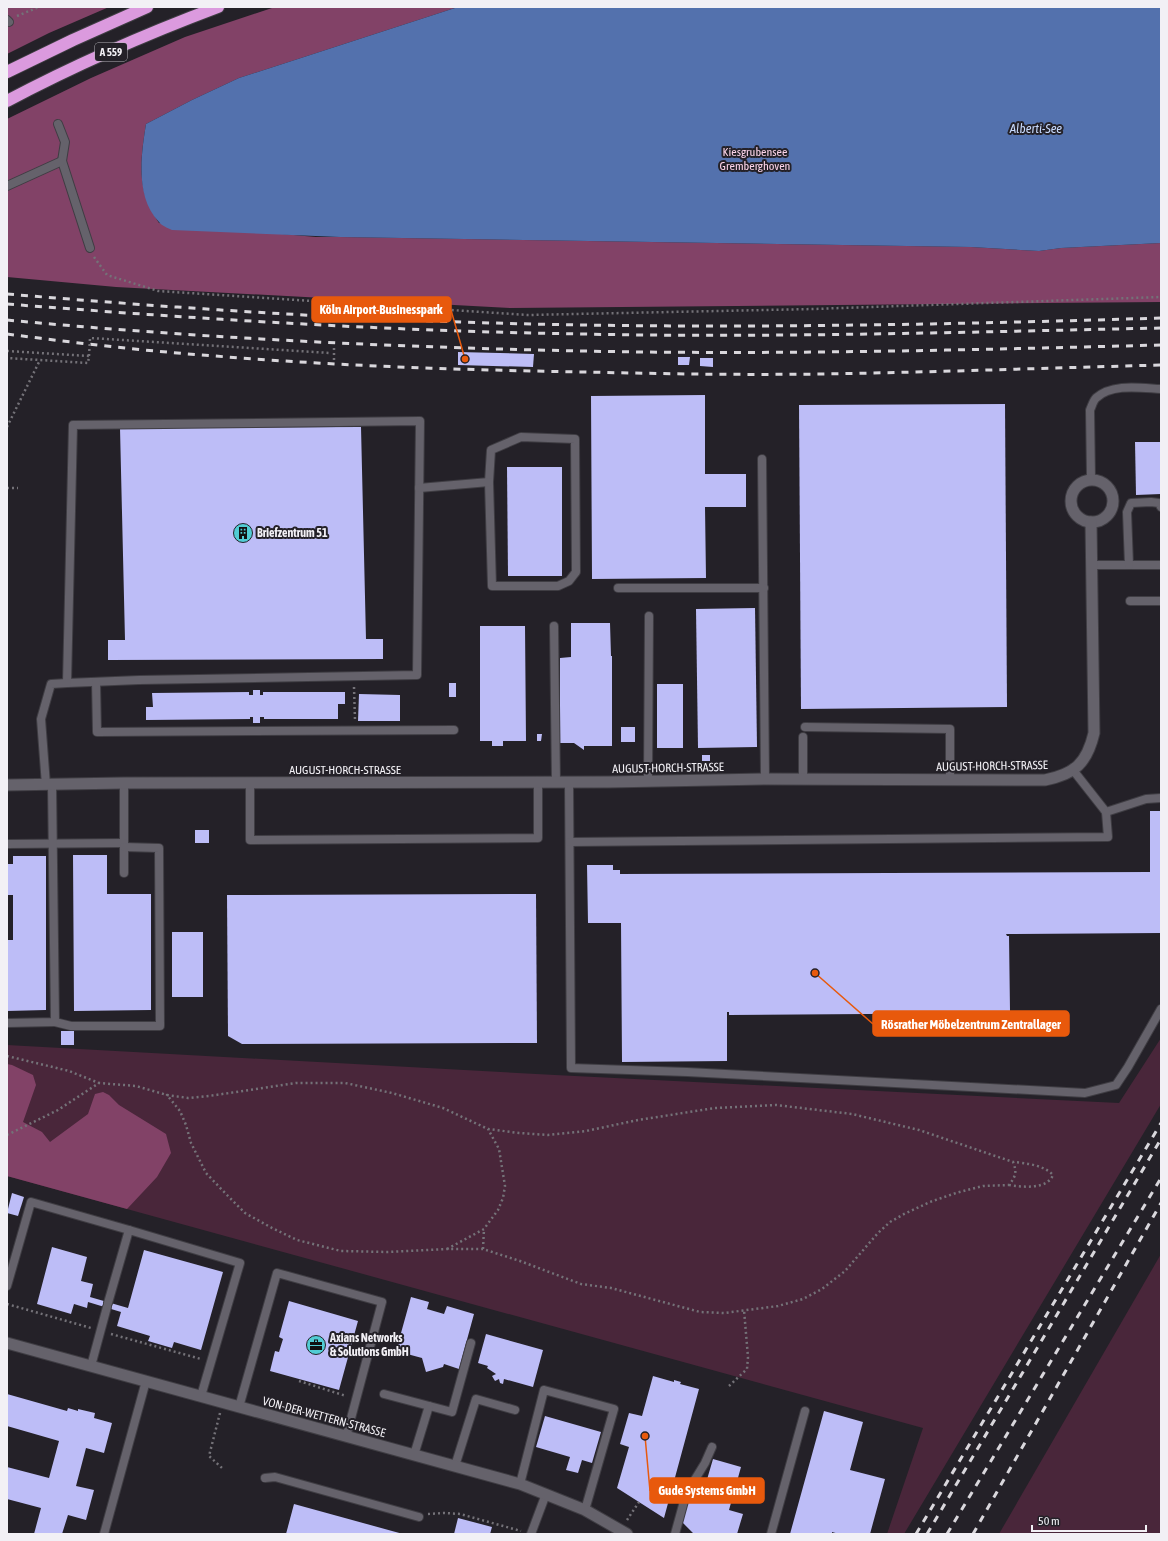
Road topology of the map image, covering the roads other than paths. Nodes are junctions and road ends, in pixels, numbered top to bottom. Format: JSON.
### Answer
{"nodes":[{"id":1,"x":147,"y":7,"type":"edge"},
{"id":2,"x":218,"y":7,"type":"edge"},
{"id":3,"x":7,"y":72,"type":"edge"},
{"id":4,"x":7,"y":101,"type":"edge"},
{"id":5,"x":58,"y":124,"type":"dead end"},
{"id":6,"x":62,"y":162,"type":"junction"},
{"id":7,"x":7,"y":186,"type":"edge"},
{"id":8,"x":90,"y":248,"type":"road end"},
{"id":9,"x":1161,"y":389,"type":"edge"},
{"id":10,"x":762,"y":459,"type":"dead end"},
{"id":11,"x":1091,"y":480,"type":"junction"},
{"id":12,"x":489,"y":482,"type":"junction"},
{"id":13,"x":419,"y":488,"type":"junction"},
{"id":14,"x":1161,"y":507,"type":"edge"},
{"id":15,"x":1091,"y":522,"type":"junction"},
{"id":16,"x":1161,"y":564,"type":"edge"},
{"id":17,"x":1092,"y":565,"type":"junction"},
{"id":18,"x":1129,"y":565,"type":"junction"},
{"id":19,"x":618,"y":588,"type":"dead end"},
{"id":20,"x":764,"y":588,"type":"junction"},
{"id":21,"x":1130,"y":601,"type":"dead end"},
{"id":22,"x":1161,"y":601,"type":"edge"},
{"id":23,"x":648,"y":616,"type":"dead end"},
{"id":24,"x":554,"y":626,"type":"dead end"},
{"id":25,"x":96,"y":682,"type":"junction"},
{"id":26,"x":67,"y":683,"type":"junction"},
{"id":27,"x":805,"y":727,"type":"dead end"},
{"id":28,"x":454,"y":730,"type":"dead end"},
{"id":29,"x":803,"y":737,"type":"dead end"},
{"id":30,"x":1073,"y":770,"type":"junction"},
{"id":31,"x":765,"y":779,"type":"junction"},
{"id":32,"x":803,"y":780,"type":"junction"},
{"id":33,"x":950,"y":780,"type":"junction"},
{"id":34,"x":648,"y":782,"type":"junction"},
{"id":35,"x":124,"y":783,"type":"junction"},
{"id":36,"x":538,"y":783,"type":"junction"},
{"id":37,"x":556,"y":783,"type":"junction"},
{"id":38,"x":569,"y":783,"type":"junction"},
{"id":39,"x":250,"y":784,"type":"junction"},
{"id":40,"x":7,"y":785,"type":"edge"},
{"id":41,"x":48,"y":785,"type":"junction"},
{"id":42,"x":1161,"y":798,"type":"edge"},
{"id":43,"x":1106,"y":812,"type":"junction"},
{"id":44,"x":570,"y":842,"type":"junction"},
{"id":45,"x":52,"y":843,"type":"junction"},
{"id":46,"x":7,"y":844,"type":"edge"},
{"id":47,"x":124,"y":845,"type":"junction"},
{"id":48,"x":124,"y":874,"type":"dead end"},
{"id":49,"x":1161,"y":1009,"type":"edge"},
{"id":50,"x":54,"y":1022,"type":"junction"},
{"id":51,"x":7,"y":1023,"type":"edge"},
{"id":52,"x":129,"y":1230,"type":"junction"},
{"id":53,"x":7,"y":1286,"type":"edge"},
{"id":54,"x":7,"y":1342,"type":"edge"},
{"id":55,"x":471,"y":1343,"type":"dead end"},
{"id":56,"x":91,"y":1366,"type":"junction"},
{"id":57,"x":146,"y":1381,"type":"junction"},
{"id":58,"x":384,"y":1394,"type":"dead end"},
{"id":59,"x":201,"y":1396,"type":"junction"},
{"id":60,"x":429,"y":1406,"type":"junction"},
{"id":61,"x":239,"y":1407,"type":"junction"},
{"id":62,"x":515,"y":1410,"type":"dead end"},
{"id":63,"x":805,"y":1411,"type":"dead end"},
{"id":64,"x":346,"y":1437,"type":"junction"},
{"id":65,"x":712,"y":1447,"type":"dead end"},
{"id":66,"x":414,"y":1455,"type":"junction"},
{"id":67,"x":455,"y":1466,"type":"junction"},
{"id":68,"x":265,"y":1478,"type":"dead end"},
{"id":69,"x":520,"y":1484,"type":"junction"},
{"id":70,"x":546,"y":1494,"type":"junction"},
{"id":71,"x":585,"y":1510,"type":"junction"},
{"id":72,"x":419,"y":1516,"type":"road end"},
{"id":73,"x":624,"y":1532,"type":"edge"},
{"id":74,"x":104,"y":1534,"type":"edge"},
{"id":75,"x":531,"y":1534,"type":"edge"},
{"id":76,"x":675,"y":1534,"type":"edge"},
{"id":77,"x":771,"y":1534,"type":"edge"}],
"edges":[{"from":1,"to":3,"type":"highway","number":"A 559"},
{"from":2,"to":4,"type":"highway","number":"A 559"},
{"from":5,"to":6,"type":"lane"},
{"from":6,"to":7,"type":"lane"},
{"from":6,"to":8,"type":"lane"},
{"from":9,"to":11,"type":"lane"},
{"from":10,"to":20,"type":"lane"},
{"from":11,"to":15,"type":"street"},
{"from":11,"to":15,"type":"street"},
{"from":12,"to":12,"type":"lane"},
{"from":12,"to":13,"type":"lane"},
{"from":13,"to":25,"type":"lane"},
{"from":13,"to":26,"type":"lane"},
{"from":14,"to":18,"type":"lane"},
{"from":15,"to":17,"type":"street","name":"AUGUST-HORCH-STRASSE"},
{"from":16,"to":18,"type":"lane"},
{"from":17,"to":18,"type":"lane"},
{"from":17,"to":30,"type":"street","name":"AUGUST-HORCH-STRASSE"},
{"from":19,"to":20,"type":"lane"},
{"from":20,"to":31,"type":"lane"},
{"from":21,"to":22,"type":"lane"},
{"from":23,"to":34,"type":"lane"},
{"from":24,"to":37,"type":"lane"},
{"from":25,"to":26,"type":"lane"},
{"from":25,"to":28,"type":"lane"},
{"from":26,"to":41,"type":"lane"},
{"from":27,"to":33,"type":"lane"},
{"from":29,"to":32,"type":"lane"},
{"from":30,"to":33,"type":"street","name":"AUGUST-HORCH-STRASSE"},
{"from":30,"to":43,"type":"lane"},
{"from":31,"to":32,"type":"street","name":"AUGUST-HORCH-STRASSE"},
{"from":31,"to":34,"type":"street","name":"AUGUST-HORCH-STRASSE"},
{"from":32,"to":33,"type":"street","name":"AUGUST-HORCH-STRASSE"},
{"from":34,"to":38,"type":"street","name":"AUGUST-HORCH-STRASSE"},
{"from":35,"to":39,"type":"street","name":"AUGUST-HORCH-STRASSE"},
{"from":35,"to":41,"type":"street","name":"AUGUST-HORCH-STRASSE"},
{"from":35,"to":47,"type":"lane"},
{"from":36,"to":37,"type":"street","name":"AUGUST-HORCH-STRASSE"},
{"from":36,"to":39,"type":"street","name":"AUGUST-HORCH-STRASSE"},
{"from":36,"to":39,"type":"lane"},
{"from":37,"to":38,"type":"street","name":"AUGUST-HORCH-STRASSE"},
{"from":38,"to":44,"type":"lane"},
{"from":40,"to":41,"type":"street","name":"AUGUST-HORCH-STRASSE"},
{"from":41,"to":45,"type":"lane"},
{"from":42,"to":43,"type":"lane"},
{"from":43,"to":44,"type":"lane"},
{"from":44,"to":49,"type":"lane"},
{"from":45,"to":46,"type":"lane"},
{"from":45,"to":47,"type":"lane"},
{"from":45,"to":50,"type":"lane"},
{"from":47,"to":48,"type":"lane"},
{"from":47,"to":50,"type":"lane"},
{"from":50,"to":51,"type":"lane"},
{"from":52,"to":53,"type":"lane"},
{"from":52,"to":56,"type":"lane"},
{"from":52,"to":59,"type":"lane"},
{"from":54,"to":56,"type":"street","name":"VON-DER-WETTERN-STRASSE"},
{"from":55,"to":60,"type":"lane"},
{"from":56,"to":57,"type":"street","name":"VON-DER-WETTERN-STRASSE"},
{"from":57,"to":59,"type":"street","name":"VON-DER-WETTERN-STRASSE"},
{"from":57,"to":74,"type":"lane"},
{"from":58,"to":60,"type":"lane"},
{"from":59,"to":61,"type":"street","name":"VON-DER-WETTERN-STRASSE"},
{"from":60,"to":66,"type":"lane"},
{"from":61,"to":64,"type":"street","name":"VON-DER-WETTERN-STRASSE"},
{"from":61,"to":64,"type":"lane"},
{"from":62,"to":67,"type":"lane"},
{"from":63,"to":77,"type":"lane"},
{"from":64,"to":66,"type":"street","name":"VON-DER-WETTERN-STRASSE"},
{"from":65,"to":76,"type":"lane"},
{"from":66,"to":67,"type":"street","name":"VON-DER-WETTERN-STRASSE"},
{"from":67,"to":69,"type":"street","name":"VON-DER-WETTERN-STRASSE"},
{"from":68,"to":72,"type":"lane"},
{"from":69,"to":70,"type":"street","name":"VON-DER-WETTERN-STRASSE"},
{"from":69,"to":71,"type":"lane"},
{"from":70,"to":71,"type":"street","name":"VON-DER-WETTERN-STRASSE"},
{"from":70,"to":75,"type":"lane"},
{"from":71,"to":73,"type":"street","name":"VON-DER-WETTERN-STRASSE"}]}
